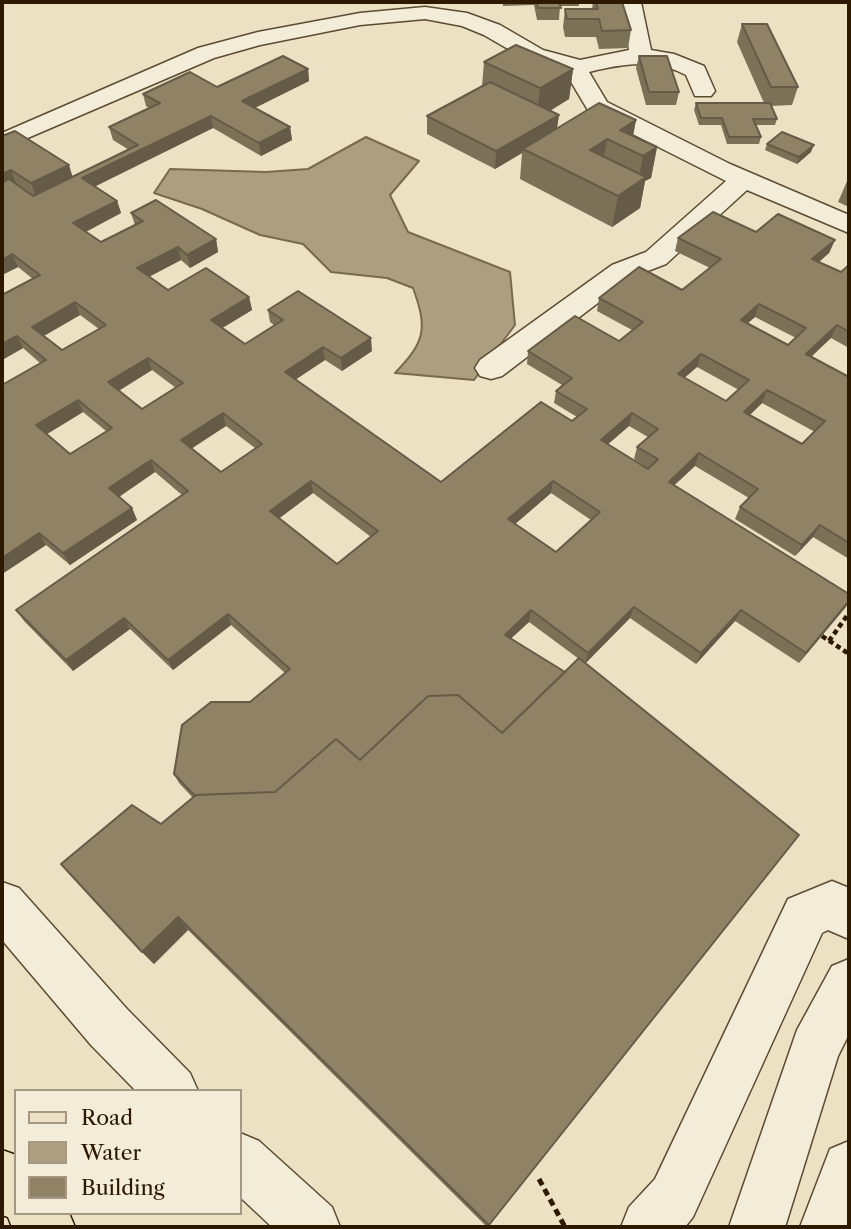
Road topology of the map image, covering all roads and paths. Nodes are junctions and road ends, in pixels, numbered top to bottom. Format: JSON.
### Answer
{"nodes":[{"id":1,"x":628,"y":2,"type":"edge"},
{"id":2,"x":461,"y":10,"type":"edge"},
{"id":3,"x":641,"y":57,"type":"junction"},
{"id":4,"x":575,"y":68,"type":"junction"},
{"id":5,"x":703,"y":91,"type":"dead end"},
{"id":6,"x":2,"y":142,"type":"edge"},
{"id":7,"x":743,"y":179,"type":"junction"},
{"id":8,"x":849,"y":225,"type":"edge"},
{"id":9,"x":491,"y":368,"type":"dead end"},
{"id":10,"x":849,"y":613,"type":"edge"},
{"id":11,"x":822,"y":636,"type":"edge"},
{"id":12,"x":829,"y":641,"type":"junction"},
{"id":13,"x":849,"y":654,"type":"edge"},
{"id":14,"x":2,"y":905,"type":"edge"},
{"id":15,"x":849,"y":916,"type":"edge"},
{"id":16,"x":848,"y":988,"type":"edge"},
{"id":17,"x":170,"y":1089,"type":"edge"},
{"id":18,"x":242,"y":1162,"type":"edge"},
{"id":19,"x":849,"y":1168,"type":"edge"},
{"id":20,"x":2,"y":1177,"type":"edge"},
{"id":21,"x":539,"y":1179,"type":"edge"},
{"id":22,"x":14,"y":1191,"type":"edge"},
{"id":23,"x":312,"y":1227,"type":"edge"},
{"id":24,"x":565,"y":1227,"type":"edge"},
{"id":25,"x":649,"y":1227,"type":"edge"},
{"id":26,"x":757,"y":1227,"type":"edge"},
{"id":27,"x":828,"y":1227,"type":"edge"}],
"edges":[{"from":1,"to":3,"type":"lane"},
{"from":2,"to":4,"type":"lane"},
{"from":2,"to":6,"type":"lane"},
{"from":3,"to":4,"type":"lane"},
{"from":3,"to":5,"type":"lane"},
{"from":4,"to":7,"type":"lane"},
{"from":7,"to":8,"type":"lane"},
{"from":7,"to":9,"type":"lane"},
{"from":10,"to":12,"type":"path"},
{"from":11,"to":12,"type":"path"},
{"from":12,"to":13,"type":"path"},
{"from":14,"to":17,"type":"lane"},
{"from":15,"to":25,"type":"lane"},
{"from":16,"to":26,"type":"lane"},
{"from":18,"to":23,"type":"lane"},
{"from":19,"to":27,"type":"lane"},
{"from":20,"to":22,"type":"main road"},
{"from":21,"to":24,"type":"path"}]}
